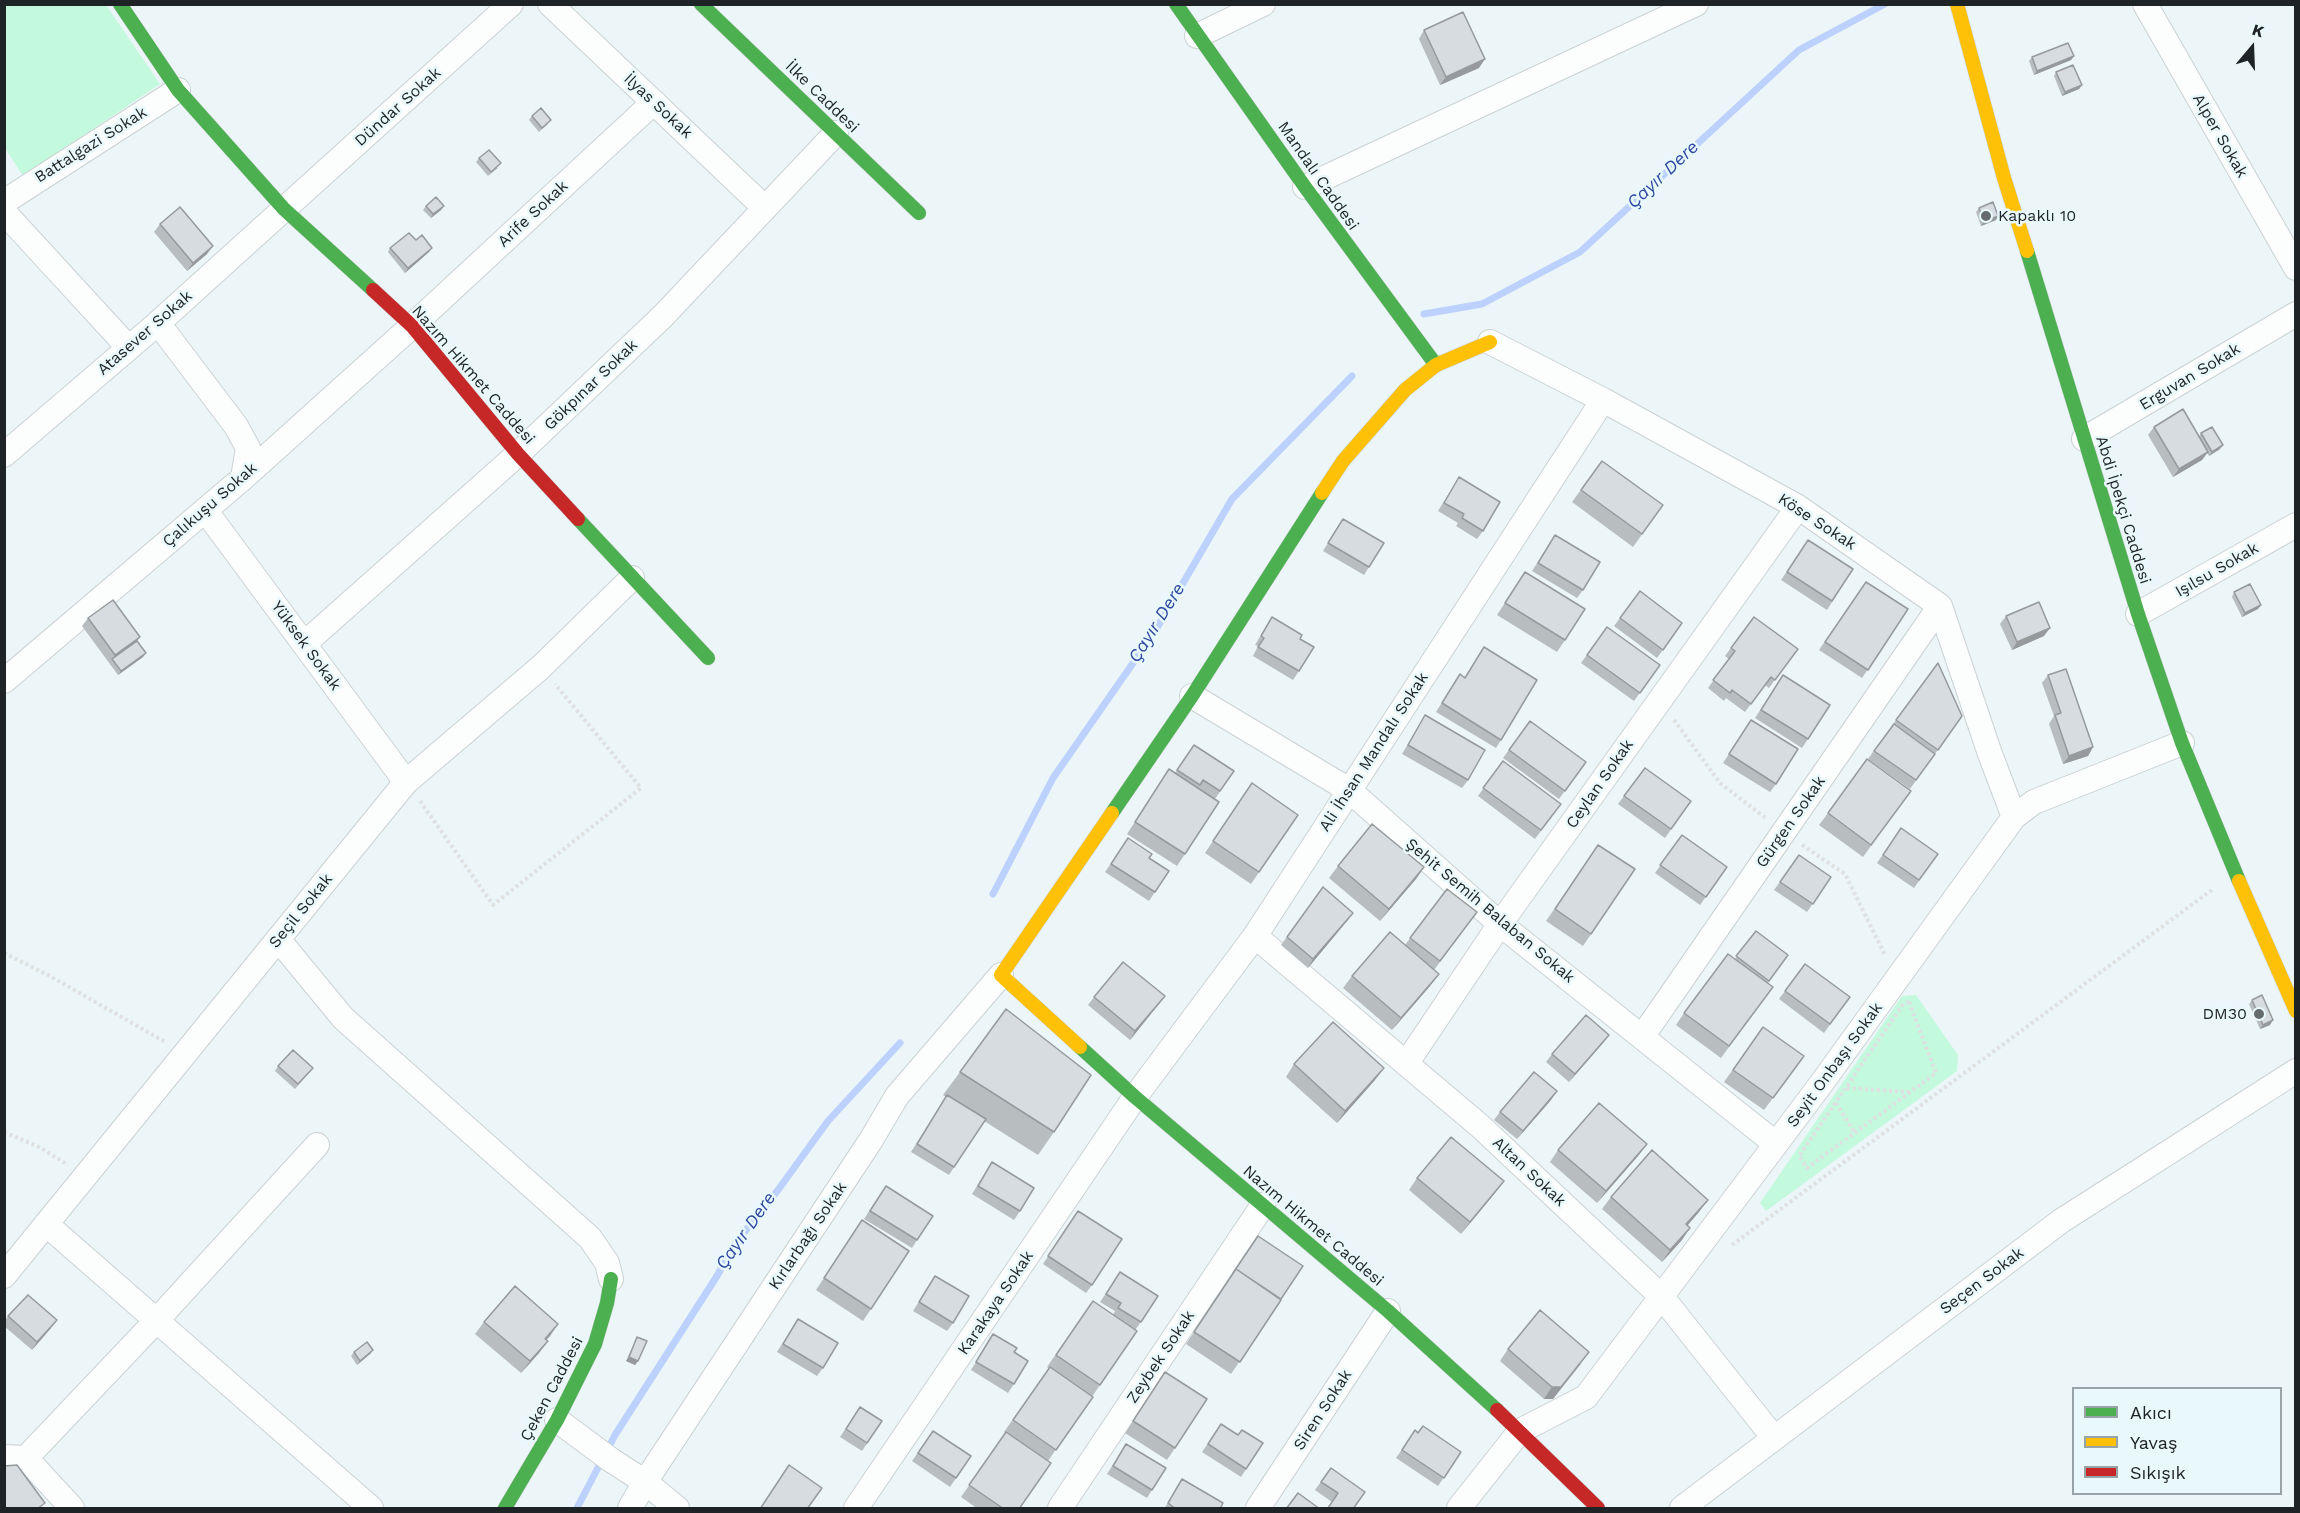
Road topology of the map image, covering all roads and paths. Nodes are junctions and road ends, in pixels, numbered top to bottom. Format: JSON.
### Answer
{"nodes":[{"id":1,"x":511,"y":4,"type":"edge"},
{"id":2,"x":550,"y":4,"type":"edge"},
{"id":3,"x":701,"y":4,"type":"edge"},
{"id":4,"x":1176,"y":4,"type":"edge"},
{"id":5,"x":1263,"y":4,"type":"edge"},
{"id":6,"x":1696,"y":4,"type":"edge"},
{"id":7,"x":1957,"y":4,"type":"edge"},
{"id":8,"x":2145,"y":4,"type":"edge"},
{"id":9,"x":131,"y":9,"type":"edge"},
{"id":10,"x":1197,"y":36,"type":"junction"},
{"id":11,"x":178,"y":90,"type":"junction"},
{"id":12,"x":654,"y":102,"type":"junction"},
{"id":13,"x":836,"y":133,"type":"junction"},
{"id":14,"x":1305,"y":187,"type":"junction"},
{"id":15,"x":7,"y":196,"type":"edge"},
{"id":16,"x":765,"y":208,"type":"junction"},
{"id":17,"x":284,"y":209,"type":"junction"},
{"id":18,"x":919,"y":213,"type":"dead end"},
{"id":19,"x":2295,"y":268,"type":"edge"},
{"id":20,"x":2295,"y":314,"type":"edge"},
{"id":21,"x":158,"y":323,"type":"junction"},
{"id":22,"x":412,"y":326,"type":"junction"},
{"id":23,"x":1490,"y":342,"type":"joint"},
{"id":24,"x":128,"y":347,"type":"junction"},
{"id":25,"x":1436,"y":365,"type":"junction"},
{"id":26,"x":1603,"y":400,"type":"junction"},
{"id":27,"x":2084,"y":439,"type":"junction"},
{"id":28,"x":518,"y":454,"type":"junction"},
{"id":29,"x":4,"y":455,"type":"edge"},
{"id":30,"x":243,"y":478,"type":"junction"},
{"id":31,"x":1798,"y":507,"type":"junction"},
{"id":32,"x":205,"y":510,"type":"junction"},
{"id":33,"x":2293,"y":536,"type":"edge"},
{"id":34,"x":632,"y":578,"type":"junction"},
{"id":35,"x":1940,"y":606,"type":"junction"},
{"id":36,"x":2138,"y":614,"type":"junction"},
{"id":37,"x":304,"y":644,"type":"junction"},
{"id":38,"x":708,"y":658,"type":"dead end"},
{"id":39,"x":541,"y":667,"type":"junction"},
{"id":40,"x":4,"y":681,"type":"edge"},
{"id":41,"x":1192,"y":696,"type":"junction"},
{"id":42,"x":2182,"y":743,"type":"junction"},
{"id":43,"x":406,"y":782,"type":"junction"},
{"id":44,"x":1349,"y":790,"type":"junction"},
{"id":45,"x":2014,"y":818,"type":"junction"},
{"id":46,"x":2235,"y":873,"type":"junction"},
{"id":47,"x":1500,"y":924,"type":"junction"},
{"id":48,"x":1255,"y":936,"type":"junction"},
{"id":49,"x":278,"y":939,"type":"junction"},
{"id":50,"x":4,"y":953,"type":"edge"},
{"id":51,"x":1001,"y":975,"type":"junction"},
{"id":52,"x":2295,"y":1011,"type":"edge"},
{"id":53,"x":1642,"y":1037,"type":"junction"},
{"id":54,"x":185,"y":1053,"type":"junction"},
{"id":55,"x":1406,"y":1064,"type":"junction"},
{"id":56,"x":2295,"y":1071,"type":"edge"},
{"id":57,"x":1846,"y":1088,"type":"junction"},
{"id":58,"x":1910,"y":1092,"type":"junction"},
{"id":59,"x":1135,"y":1097,"type":"junction"},
{"id":60,"x":1836,"y":1103,"type":"junction"},
{"id":61,"x":4,"y":1132,"type":"edge"},
{"id":62,"x":1855,"y":1133,"type":"junction"},
{"id":63,"x":1776,"y":1144,"type":"junction"},
{"id":64,"x":316,"y":1145,"type":"dead end"},
{"id":65,"x":86,"y":1176,"type":"junction"},
{"id":66,"x":1263,"y":1205,"type":"junction"},
{"id":67,"x":46,"y":1224,"type":"junction"},
{"id":68,"x":1728,"y":1247,"type":"dead end"},
{"id":69,"x":4,"y":1276,"type":"edge"},
{"id":70,"x":611,"y":1279,"type":"joint"},
{"id":71,"x":1662,"y":1297,"type":"junction"},
{"id":72,"x":1388,"y":1311,"type":"junction"},
{"id":73,"x":156,"y":1321,"type":"junction"},
{"id":74,"x":557,"y":1420,"type":"junction"},
{"id":75,"x":1520,"y":1431,"type":"junction"},
{"id":76,"x":1774,"y":1438,"type":"junction"},
{"id":77,"x":15,"y":1457,"type":"edge"},
{"id":78,"x":645,"y":1482,"type":"junction"},
{"id":79,"x":72,"y":1509,"type":"edge"},
{"id":80,"x":371,"y":1509,"type":"edge"},
{"id":81,"x":505,"y":1509,"type":"edge"},
{"id":82,"x":630,"y":1509,"type":"edge"},
{"id":83,"x":677,"y":1509,"type":"edge"},
{"id":84,"x":856,"y":1509,"type":"edge"},
{"id":85,"x":1060,"y":1509,"type":"edge"},
{"id":86,"x":1258,"y":1509,"type":"edge"},
{"id":87,"x":1459,"y":1509,"type":"edge"},
{"id":88,"x":1598,"y":1509,"type":"edge"},
{"id":89,"x":1682,"y":1509,"type":"edge"}],
"edges":[{"from":1,"to":17,"type":"street","name":"Dündar Sokak"},
{"from":2,"to":12,"type":"street","name":"İlyas Sokak"},
{"from":3,"to":13,"type":"street","name":"İlke Caddesi"},
{"from":4,"to":10,"type":"street","name":"Mandalı Caddesi"},
{"from":5,"to":10,"type":"street"},
{"from":6,"to":14,"type":"street"},
{"from":7,"to":27,"type":"street","name":"Abdi İpekçi Caddesi"},
{"from":8,"to":19,"type":"street","name":"Alper Sokak"},
{"from":9,"to":11,"type":"street","name":"Nazım Hikmet Caddesi"},
{"from":10,"to":14,"type":"street","name":"Mandalı Caddesi"},
{"from":11,"to":15,"type":"street","name":"Battalgazi Sokak"},
{"from":11,"to":17,"type":"street","name":"Nazım Hikmet Caddesi"},
{"from":12,"to":16,"type":"street","name":"İlyas Sokak"},
{"from":12,"to":22,"type":"street","name":"Arife Sokak"},
{"from":13,"to":16,"type":"street","name":"Gökpınar Sokak"},
{"from":13,"to":18,"type":"street","name":"İlke Caddesi"},
{"from":14,"to":25,"type":"street","name":"Mandalı Caddesi"},
{"from":15,"to":24,"type":"street"},
{"from":16,"to":28,"type":"street","name":"Gökpınar Sokak"},
{"from":17,"to":21,"type":"street","name":"Atasever Sokak"},
{"from":17,"to":22,"type":"street","name":"Nazım Hikmet Caddesi"},
{"from":20,"to":27,"type":"street","name":"Erguvan Sokak"},
{"from":21,"to":24,"type":"street","name":"Atasever Sokak"},
{"from":21,"to":30,"type":"street"},
{"from":22,"to":28,"type":"street","name":"Nazım Hikmet Caddesi"},
{"from":22,"to":30,"type":"street","name":"Çalıkuşu Sokak"},
{"from":23,"to":25,"type":"street"},
{"from":23,"to":26,"type":"street","name":"Köse Sokak"},
{"from":24,"to":29,"type":"street","name":"Atasever Sokak"},
{"from":25,"to":41,"type":"street"},
{"from":26,"to":31,"type":"street","name":"Köse Sokak"},
{"from":26,"to":44,"type":"street","name":"Ali İhsan Mandalı Sokak"},
{"from":27,"to":36,"type":"street","name":"Abdi İpekçi Caddesi"},
{"from":28,"to":34,"type":"street","name":"Nazım Hikmet Caddesi"},
{"from":28,"to":37,"type":"street","name":"Gökpınar Sokak"},
{"from":30,"to":32,"type":"street","name":"Çalıkuşu Sokak"},
{"from":31,"to":35,"type":"street","name":"Köse Sokak"},
{"from":31,"to":47,"type":"street","name":"Ceylan Sokak"},
{"from":32,"to":37,"type":"street","name":"Yüksek Sokak"},
{"from":32,"to":40,"type":"street","name":"Çalıkuşu Sokak"},
{"from":33,"to":36,"type":"street","name":"Işılsu Sokak"},
{"from":34,"to":38,"type":"street","name":"Nazım Hikmet Caddesi"},
{"from":34,"to":39,"type":"street","name":"Seçil Sokak"},
{"from":35,"to":45,"type":"street"},
{"from":35,"to":53,"type":"street","name":"Gürgen Sokak"},
{"from":36,"to":42,"type":"street","name":"Abdi İpekçi Caddesi"},
{"from":37,"to":43,"type":"street","name":"Yüksek Sokak"},
{"from":39,"to":43,"type":"street","name":"Seçil Sokak"},
{"from":39,"to":43,"type":"path"},
{"from":41,"to":44,"type":"street","name":"Şehit Semih Balaban Sokak"},
{"from":41,"to":51,"type":"street"},
{"from":42,"to":45,"type":"street","name":"Seyit Onbaşı Sokak"},
{"from":42,"to":46,"type":"street","name":"Abdi İpekçi Caddesi"},
{"from":43,"to":49,"type":"street","name":"Seçil Sokak"},
{"from":44,"to":47,"type":"street","name":"Şehit Semih Balaban Sokak"},
{"from":44,"to":48,"type":"street","name":"Ali İhsan Mandalı Sokak"},
{"from":45,"to":63,"type":"street","name":"Seyit Onbaşı Sokak"},
{"from":46,"to":52,"type":"street","name":"Abdi İpekçi Caddesi"},
{"from":46,"to":68,"type":"path"},
{"from":47,"to":53,"type":"street","name":"Şehit Semih Balaban Sokak"},
{"from":47,"to":55,"type":"street","name":"Ceylan Sokak"},
{"from":48,"to":55,"type":"street","name":"Altan Sokak"},
{"from":48,"to":59,"type":"street","name":"Ali İhsan Mandalı Sokak"},
{"from":49,"to":54,"type":"street","name":"Seçil Sokak"},
{"from":49,"to":70,"type":"street"},
{"from":50,"to":54,"type":"path"},
{"from":51,"to":59,"type":"street","name":"Nazım Hikmet Caddesi"},
{"from":51,"to":78,"type":"street","name":"Kırlarbağı Sokak"},
{"from":53,"to":63,"type":"street","name":"Şehit Semih Balaban Sokak"},
{"from":54,"to":65,"type":"street","name":"Seçil Sokak"},
{"from":55,"to":71,"type":"street","name":"Altan Sokak"},
{"from":56,"to":76,"type":"street","name":"Seçen Sokak"},
{"from":57,"to":58,"type":"path"},
{"from":57,"to":58,"type":"path"},
{"from":57,"to":60,"type":"path"},
{"from":58,"to":62,"type":"path"},
{"from":59,"to":66,"type":"street","name":"Nazım Hikmet Caddesi"},
{"from":59,"to":84,"type":"street","name":"Karakaya Sokak"},
{"from":60,"to":62,"type":"path"},
{"from":60,"to":62,"type":"path"},
{"from":61,"to":65,"type":"path"},
{"from":63,"to":71,"type":"street","name":"Seyit Onbaşı Sokak"},
{"from":64,"to":73,"type":"street"},
{"from":65,"to":67,"type":"street","name":"Seçil Sokak"},
{"from":66,"to":72,"type":"street","name":"Nazım Hikmet Caddesi"},
{"from":66,"to":85,"type":"street","name":"Zeybek Sokak"},
{"from":67,"to":69,"type":"street","name":"Seçil Sokak"},
{"from":67,"to":73,"type":"street"},
{"from":70,"to":74,"type":"street","name":"Çeken Caddesi"},
{"from":71,"to":75,"type":"street","name":"Seyit Onbaşı Sokak"},
{"from":71,"to":76,"type":"street","name":"Altan Sokak"},
{"from":72,"to":75,"type":"street","name":"Nazım Hikmet Caddesi"},
{"from":72,"to":86,"type":"street","name":"Siren Sokak"},
{"from":73,"to":77,"type":"street"},
{"from":73,"to":80,"type":"street"},
{"from":74,"to":78,"type":"street"},
{"from":74,"to":81,"type":"street","name":"Çeken Caddesi"},
{"from":75,"to":87,"type":"street"},
{"from":75,"to":88,"type":"street","name":"Nazım Hikmet Caddesi"},
{"from":76,"to":89,"type":"street","name":"Seçen Sokak"},
{"from":77,"to":79,"type":"street"},
{"from":78,"to":82,"type":"street","name":"Kırlarbağı Sokak"},
{"from":78,"to":83,"type":"street"}]}
